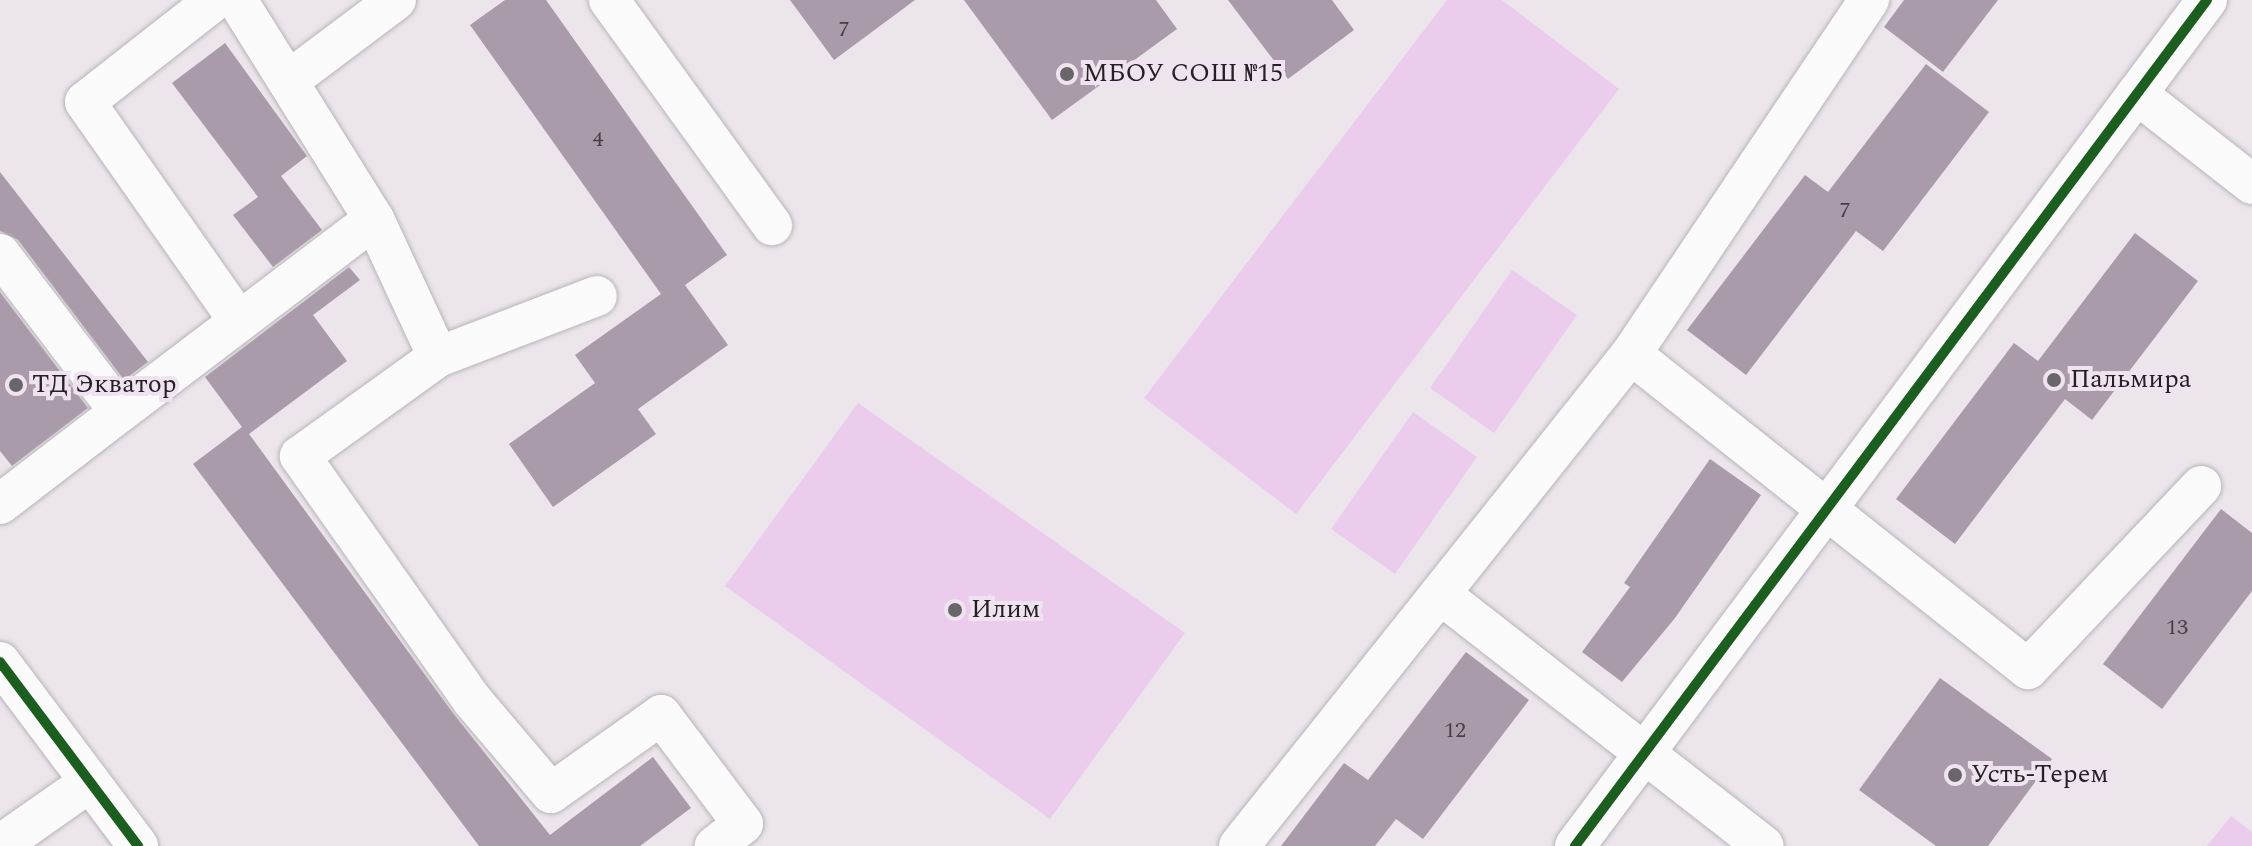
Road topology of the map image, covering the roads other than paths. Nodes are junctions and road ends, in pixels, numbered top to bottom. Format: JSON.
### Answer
{"nodes":[{"id":1,"x":215,"y":0,"type":"edge"},
{"id":2,"x":237,"y":0,"type":"edge"},
{"id":3,"x":396,"y":0,"type":"edge"},
{"id":4,"x":609,"y":0,"type":"edge"},
{"id":5,"x":1869,"y":0,"type":"edge"},
{"id":6,"x":2207,"y":0,"type":"edge"},
{"id":7,"x":288,"y":81,"type":"junction"},
{"id":8,"x":2137,"y":94,"type":"junction"},
{"id":9,"x":2252,"y":184,"type":"edge"},
{"id":10,"x":374,"y":219,"type":"junction"},
{"id":11,"x":772,"y":225,"type":"dead end"},
{"id":12,"x":0,"y":254,"type":"edge"},
{"id":13,"x":597,"y":296,"type":"dead end"},
{"id":14,"x":239,"y":321,"type":"junction"},
{"id":15,"x":1631,"y":354,"type":"junction"},
{"id":16,"x":438,"y":357,"type":"junction"},
{"id":17,"x":120,"y":412,"type":"junction"},
{"id":18,"x":2201,"y":486,"type":"dead end"},
{"id":19,"x":0,"y":504,"type":"edge"},
{"id":20,"x":1825,"y":507,"type":"junction"},
{"id":21,"x":1440,"y":594,"type":"junction"},
{"id":22,"x":0,"y":662,"type":"edge"},
{"id":23,"x":1644,"y":754,"type":"junction"},
{"id":24,"x":90,"y":782,"type":"junction"},
{"id":25,"x":0,"y":845,"type":"edge"},
{"id":26,"x":138,"y":846,"type":"edge"},
{"id":27,"x":715,"y":846,"type":"edge"},
{"id":28,"x":1239,"y":846,"type":"edge"},
{"id":29,"x":1575,"y":846,"type":"edge"},
{"id":30,"x":1764,"y":846,"type":"edge"}],
"edges":[{"from":1,"to":14,"type":"street"},
{"from":2,"to":7,"type":"street"},
{"from":3,"to":7,"type":"street"},
{"from":4,"to":11,"type":"street"},
{"from":5,"to":15,"type":"street"},
{"from":6,"to":8,"type":"street"},
{"from":7,"to":10,"type":"street"},
{"from":8,"to":9,"type":"street"},
{"from":8,"to":20,"type":"street"},
{"from":10,"to":14,"type":"street"},
{"from":10,"to":16,"type":"street"},
{"from":12,"to":17,"type":"street"},
{"from":13,"to":16,"type":"street"},
{"from":14,"to":17,"type":"street"},
{"from":15,"to":20,"type":"street"},
{"from":15,"to":21,"type":"street"},
{"from":16,"to":27,"type":"street"},
{"from":17,"to":19,"type":"street"},
{"from":18,"to":20,"type":"street"},
{"from":20,"to":23,"type":"street"},
{"from":21,"to":23,"type":"street"},
{"from":21,"to":28,"type":"street"},
{"from":22,"to":24,"type":"street"},
{"from":23,"to":29,"type":"street"},
{"from":23,"to":30,"type":"street"},
{"from":24,"to":25,"type":"street"},
{"from":24,"to":26,"type":"street"}]}
